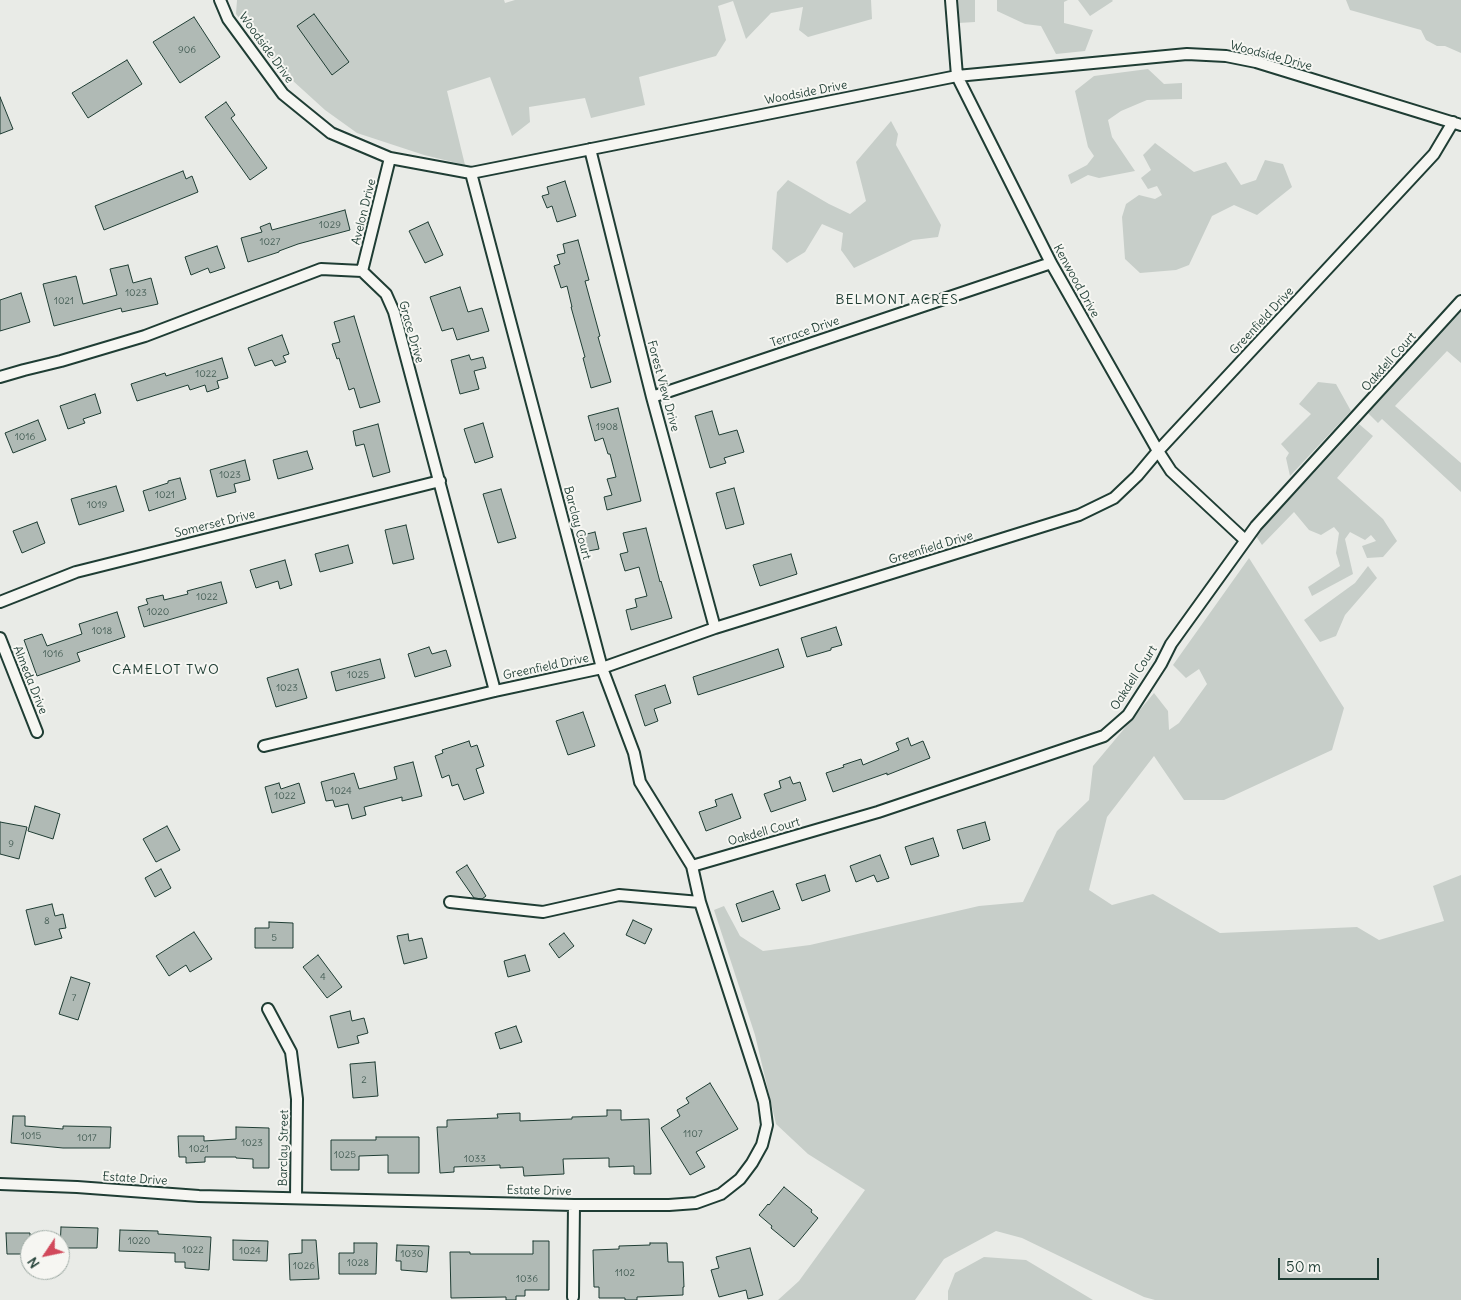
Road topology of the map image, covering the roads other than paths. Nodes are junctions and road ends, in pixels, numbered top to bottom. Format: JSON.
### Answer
{"nodes":[{"id":1,"x":220,"y":0,"type":"edge"},
{"id":2,"x":950,"y":0,"type":"edge"},
{"id":3,"x":957,"y":76,"type":"junction"},
{"id":4,"x":1457,"y":123,"type":"edge"},
{"id":5,"x":590,"y":149,"type":"junction"},
{"id":6,"x":390,"y":158,"type":"junction"},
{"id":7,"x":471,"y":173,"type":"junction"},
{"id":8,"x":1051,"y":262,"type":"junction"},
{"id":9,"x":362,"y":271,"type":"junction"},
{"id":10,"x":1461,"y":301,"type":"edge"},
{"id":11,"x":0,"y":378,"type":"edge"},
{"id":12,"x":652,"y":397,"type":"junction"},
{"id":13,"x":1158,"y":451,"type":"junction"},
{"id":14,"x":440,"y":481,"type":"junction"},
{"id":15,"x":1245,"y":540,"type":"junction"},
{"id":16,"x":0,"y":602,"type":"edge"},
{"id":17,"x":715,"y":628,"type":"junction"},
{"id":18,"x":0,"y":638,"type":"edge"},
{"id":19,"x":602,"y":668,"type":"junction"},
{"id":20,"x":495,"y":691,"type":"junction"},
{"id":21,"x":37,"y":732,"type":"dead end"},
{"id":22,"x":264,"y":746,"type":"dead end"},
{"id":23,"x":692,"y":866,"type":"junction"},
{"id":24,"x":450,"y":902,"type":"dead end"},
{"id":25,"x":700,"y":902,"type":"junction"},
{"id":26,"x":268,"y":1010,"type":"dead end"},
{"id":27,"x":0,"y":1184,"type":"edge"},
{"id":28,"x":296,"y":1198,"type":"junction"},
{"id":29,"x":574,"y":1205,"type":"junction"},
{"id":30,"x":573,"y":1297,"type":"dead end"}],
"edges":[{"from":1,"to":6,"type":"street","name":"Woodside Drive"},
{"from":2,"to":3,"type":"street","name":"Kenwood Drive"},
{"from":3,"to":4,"type":"street","name":"Woodside Drive"},
{"from":3,"to":5,"type":"street","name":"Woodside Drive"},
{"from":3,"to":8,"type":"street","name":"Kenwood Drive"},
{"from":4,"to":13,"type":"street","name":"Greenfield Drive"},
{"from":5,"to":7,"type":"street","name":"Woodside Drive"},
{"from":5,"to":12,"type":"street","name":"Forest View Drive"},
{"from":6,"to":7,"type":"street","name":"Woodside Drive"},
{"from":6,"to":9,"type":"street","name":"Avelon Drive"},
{"from":7,"to":19,"type":"street","name":"Barclay Court"},
{"from":8,"to":12,"type":"street","name":"Terrace Drive"},
{"from":8,"to":13,"type":"street","name":"Kenwood Drive"},
{"from":9,"to":11,"type":"street"},
{"from":9,"to":14,"type":"street","name":"Grace Drive"},
{"from":10,"to":15,"type":"street","name":"Oakdell Court"},
{"from":12,"to":17,"type":"street","name":"Forest View Drive"},
{"from":13,"to":15,"type":"street","name":"Kenwood Drive"},
{"from":13,"to":17,"type":"street","name":"Greenfield Drive"},
{"from":14,"to":16,"type":"street","name":"Somerset Drive"},
{"from":14,"to":20,"type":"street","name":"Grace Drive"},
{"from":15,"to":23,"type":"street","name":"Oakdell Court"},
{"from":17,"to":19,"type":"street","name":"Greenfield Drive"},
{"from":18,"to":21,"type":"street","name":"Almeda Drive"},
{"from":19,"to":20,"type":"street","name":"Greenfield Drive"},
{"from":19,"to":23,"type":"street","name":"Barclay Court"},
{"from":20,"to":22,"type":"street","name":"Greenfield Drive"},
{"from":23,"to":25,"type":"street","name":"Estate Drive"},
{"from":24,"to":25,"type":"street"},
{"from":25,"to":29,"type":"street","name":"Estate Drive"},
{"from":26,"to":28,"type":"street","name":"Barclay Street"},
{"from":27,"to":28,"type":"street","name":"Estate Drive"},
{"from":28,"to":29,"type":"street","name":"Estate Drive"},
{"from":29,"to":30,"type":"street"}]}
